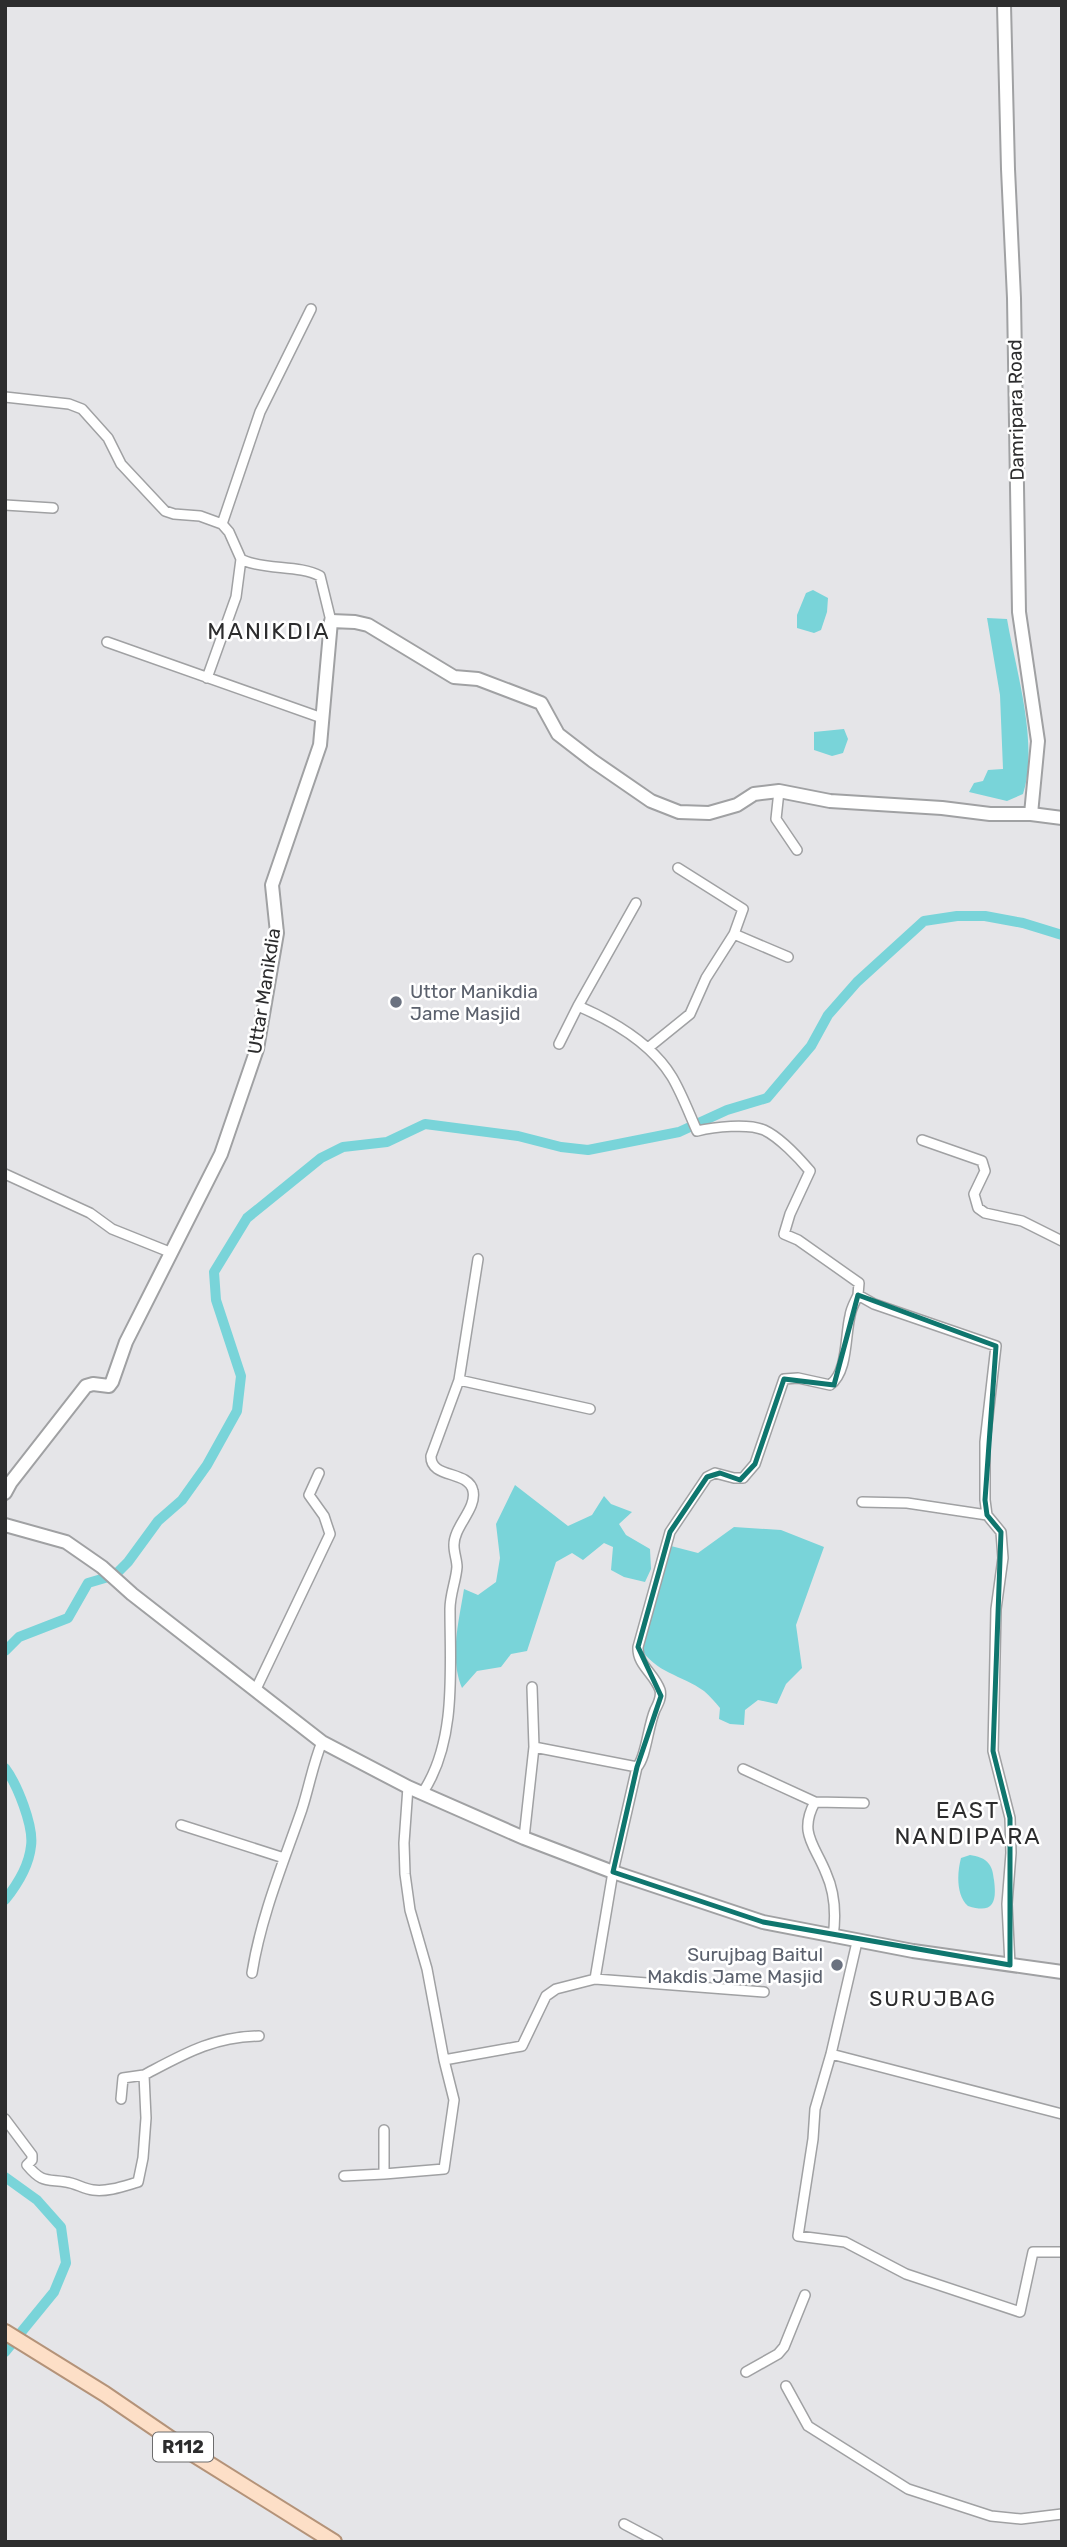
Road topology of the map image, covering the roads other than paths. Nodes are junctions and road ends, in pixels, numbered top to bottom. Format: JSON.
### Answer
{"nodes":[{"id":1,"x":1004,"y":5,"type":"edge"},
{"id":2,"x":311,"y":309,"type":"dead end"},
{"id":3,"x":5,"y":397,"type":"edge"},
{"id":4,"x":5,"y":505,"type":"edge"},
{"id":5,"x":53,"y":508,"type":"dead end"},
{"id":6,"x":222,"y":524,"type":"junction"},
{"id":7,"x":241,"y":559,"type":"junction"},
{"id":8,"x":331,"y":621,"type":"junction"},
{"id":9,"x":107,"y":642,"type":"dead end"},
{"id":10,"x":207,"y":678,"type":"junction"},
{"id":11,"x":322,"y":718,"type":"junction"},
{"id":12,"x":779,"y":791,"type":"junction"},
{"id":13,"x":1031,"y":814,"type":"junction"},
{"id":14,"x":1062,"y":818,"type":"edge"},
{"id":15,"x":797,"y":850,"type":"dead end"},
{"id":16,"x":678,"y":868,"type":"dead end"},
{"id":17,"x":636,"y":903,"type":"dead end"},
{"id":18,"x":734,"y":934,"type":"junction"},
{"id":19,"x":788,"y":957,"type":"dead end"},
{"id":20,"x":578,"y":1006,"type":"junction"},
{"id":21,"x":559,"y":1044,"type":"dead end"},
{"id":22,"x":648,"y":1048,"type":"junction"},
{"id":23,"x":922,"y":1140,"type":"dead end"},
{"id":24,"x":5,"y":1174,"type":"edge"},
{"id":25,"x":1062,"y":1241,"type":"edge"},
{"id":26,"x":172,"y":1253,"type":"junction"},
{"id":27,"x":478,"y":1259,"type":"dead end"},
{"id":28,"x":858,"y":1295,"type":"junction"},
{"id":29,"x":459,"y":1380,"type":"junction"},
{"id":30,"x":590,"y":1409,"type":"dead end"},
{"id":31,"x":319,"y":1472,"type":"dead end"},
{"id":32,"x":5,"y":1493,"type":"edge"},
{"id":33,"x":862,"y":1502,"type":"dead end"},
{"id":34,"x":988,"y":1515,"type":"junction"},
{"id":35,"x":5,"y":1525,"type":"edge"},
{"id":36,"x":532,"y":1687,"type":"dead end"},
{"id":37,"x":256,"y":1689,"type":"junction"},
{"id":38,"x":322,"y":1742,"type":"junction"},
{"id":39,"x":534,"y":1747,"type":"junction"},
{"id":40,"x":637,"y":1766,"type":"junction"},
{"id":41,"x":743,"y":1769,"type":"dead end"},
{"id":42,"x":408,"y":1787,"type":"junction"},
{"id":43,"x":423,"y":1792,"type":"junction"},
{"id":44,"x":815,"y":1802,"type":"junction"},
{"id":45,"x":864,"y":1804,"type":"dead end"},
{"id":46,"x":181,"y":1825,"type":"dead end"},
{"id":47,"x":524,"y":1838,"type":"junction"},
{"id":48,"x":284,"y":1858,"type":"junction"},
{"id":49,"x":613,"y":1872,"type":"junction"},
{"id":50,"x":834,"y":1937,"type":"junction"},
{"id":51,"x":857,"y":1942,"type":"junction"},
{"id":52,"x":1010,"y":1965,"type":"junction"},
{"id":53,"x":1062,"y":1972,"type":"edge"},
{"id":54,"x":252,"y":1973,"type":"dead end"},
{"id":55,"x":595,"y":1979,"type":"junction"},
{"id":56,"x":765,"y":1992,"type":"dead end"},
{"id":57,"x":259,"y":2036,"type":"dead end"},
{"id":58,"x":831,"y":2054,"type":"junction"},
{"id":59,"x":444,"y":2060,"type":"junction"},
{"id":60,"x":144,"y":2075,"type":"junction"},
{"id":61,"x":121,"y":2099,"type":"dead end"},
{"id":62,"x":1062,"y":2114,"type":"edge"},
{"id":63,"x":5,"y":2119,"type":"edge"},
{"id":64,"x":384,"y":2130,"type":"dead end"},
{"id":65,"x":384,"y":2174,"type":"junction"},
{"id":66,"x":344,"y":2176,"type":"dead end"},
{"id":67,"x":1062,"y":2252,"type":"edge"},
{"id":68,"x":805,"y":2295,"type":"dead end"},
{"id":69,"x":5,"y":2332,"type":"edge"},
{"id":70,"x":746,"y":2372,"type":"dead end"},
{"id":71,"x":786,"y":2386,"type":"dead end"},
{"id":72,"x":1062,"y":2514,"type":"edge"},
{"id":73,"x":624,"y":2524,"type":"dead end"},
{"id":74,"x":334,"y":2542,"type":"edge"},
{"id":75,"x":658,"y":2542,"type":"edge"}],
"edges":[{"from":1,"to":13,"type":"main road","name":"Damripara Road"},
{"from":2,"to":6,"type":"street"},
{"from":3,"to":6,"type":"street"},
{"from":4,"to":5,"type":"street"},
{"from":6,"to":7,"type":"street"},
{"from":7,"to":8,"type":"street"},
{"from":7,"to":10,"type":"street"},
{"from":8,"to":11,"type":"main road","name":"Uttar Manikdia"},
{"from":8,"to":12,"type":"main road"},
{"from":9,"to":10,"type":"street"},
{"from":10,"to":11,"type":"street"},
{"from":11,"to":26,"type":"main road","name":"Uttar Manikdia"},
{"from":12,"to":13,"type":"main road"},
{"from":12,"to":15,"type":"street"},
{"from":13,"to":14,"type":"main road"},
{"from":16,"to":18,"type":"street"},
{"from":17,"to":20,"type":"street"},
{"from":18,"to":19,"type":"street"},
{"from":18,"to":22,"type":"street"},
{"from":20,"to":21,"type":"street"},
{"from":20,"to":22,"type":"street"},
{"from":22,"to":28,"type":"street"},
{"from":23,"to":25,"type":"street"},
{"from":24,"to":26,"type":"street"},
{"from":26,"to":32,"type":"main road","name":"Uttar Manikdia"},
{"from":27,"to":29,"type":"street"},
{"from":28,"to":34,"type":"street"},
{"from":28,"to":40,"type":"street"},
{"from":29,"to":30,"type":"street"},
{"from":29,"to":43,"type":"street"},
{"from":31,"to":37,"type":"street"},
{"from":33,"to":34,"type":"street"},
{"from":34,"to":52,"type":"street"},
{"from":35,"to":37,"type":"main road"},
{"from":36,"to":39,"type":"street"},
{"from":37,"to":38,"type":"main road"},
{"from":38,"to":42,"type":"main road"},
{"from":38,"to":48,"type":"street"},
{"from":39,"to":40,"type":"street"},
{"from":39,"to":47,"type":"street"},
{"from":40,"to":49,"type":"street"},
{"from":41,"to":44,"type":"street"},
{"from":42,"to":43,"type":"main road"},
{"from":42,"to":59,"type":"street"},
{"from":43,"to":47,"type":"main road"},
{"from":44,"to":45,"type":"street"},
{"from":44,"to":50,"type":"street"},
{"from":46,"to":48,"type":"street"},
{"from":47,"to":49,"type":"main road"},
{"from":48,"to":54,"type":"street"},
{"from":49,"to":50,"type":"main road"},
{"from":49,"to":55,"type":"street"},
{"from":50,"to":51,"type":"main road"},
{"from":51,"to":52,"type":"main road"},
{"from":51,"to":58,"type":"street"},
{"from":52,"to":53,"type":"main road"},
{"from":55,"to":56,"type":"street"},
{"from":55,"to":59,"type":"street"},
{"from":57,"to":60,"type":"street"},
{"from":58,"to":62,"type":"street"},
{"from":58,"to":67,"type":"street"},
{"from":59,"to":65,"type":"street"},
{"from":60,"to":61,"type":"street"},
{"from":60,"to":63,"type":"street"},
{"from":64,"to":65,"type":"street"},
{"from":65,"to":66,"type":"street"},
{"from":68,"to":70,"type":"street"},
{"from":69,"to":74,"type":"main road","number":"R112"},
{"from":71,"to":72,"type":"street"},
{"from":73,"to":75,"type":"street"}]}
